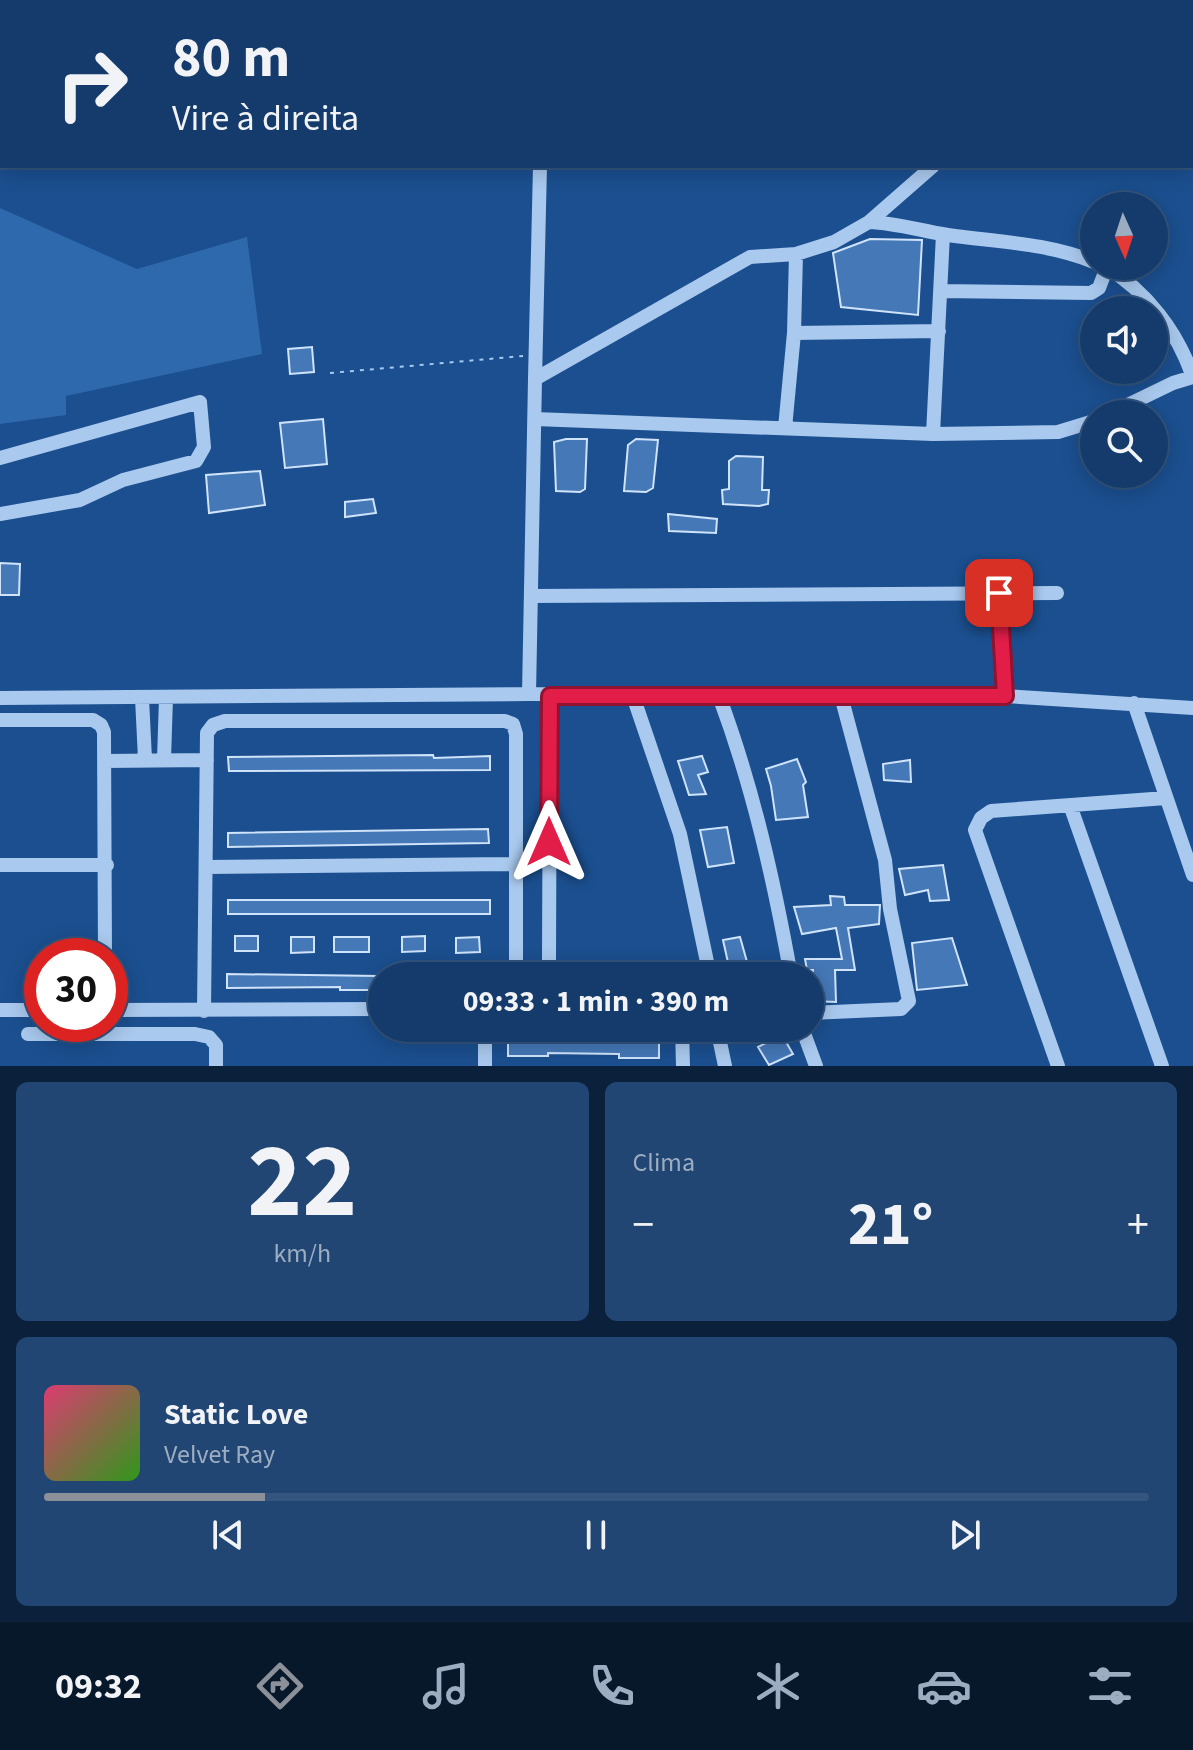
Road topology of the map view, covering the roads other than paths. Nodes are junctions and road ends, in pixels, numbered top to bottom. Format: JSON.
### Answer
{"nodes":[{"id":1,"x":540,"y":168,"type":"edge"},
{"id":2,"x":931,"y":168,"type":"edge"},
{"id":3,"x":869,"y":222,"type":"junction"},
{"id":4,"x":943,"y":234,"type":"junction"},
{"id":5,"x":796,"y":254,"type":"junction"},
{"id":6,"x":1080,"y":258,"type":"edge"},
{"id":7,"x":1102,"y":280,"type":"edge"},
{"id":8,"x":1123,"y":280,"type":"edge"},
{"id":9,"x":940,"y":291,"type":"junction"},
{"id":10,"x":939,"y":331,"type":"junction"},
{"id":11,"x":794,"y":333,"type":"junction"},
{"id":12,"x":535,"y":379,"type":"junction"},
{"id":13,"x":1138,"y":400,"type":"edge"},
{"id":14,"x":535,"y":419,"type":"junction"},
{"id":15,"x":1080,"y":425,"type":"edge"},
{"id":16,"x":785,"y":428,"type":"junction"},
{"id":17,"x":933,"y":434,"type":"junction"},
{"id":18,"x":0,"y":458,"type":"edge"},
{"id":19,"x":0,"y":514,"type":"edge"},
{"id":20,"x":999,"y":593,"type":"junction"},
{"id":21,"x":1057,"y":593,"type":"dead end"},
{"id":22,"x":531,"y":596,"type":"junction"},
{"id":23,"x":529,"y":694,"type":"junction"},
{"id":24,"x":550,"y":696,"type":"junction"},
{"id":25,"x":633,"y":696,"type":"junction"},
{"id":26,"x":719,"y":696,"type":"junction"},
{"id":27,"x":841,"y":696,"type":"junction"},
{"id":28,"x":1005,"y":696,"type":"junction"},
{"id":29,"x":0,"y":698,"type":"edge"},
{"id":30,"x":142,"y":698,"type":"junction"},
{"id":31,"x":166,"y":698,"type":"junction"},
{"id":32,"x":1134,"y":703,"type":"junction"},
{"id":33,"x":1193,"y":708,"type":"edge"},
{"id":34,"x":0,"y":720,"type":"edge"},
{"id":35,"x":145,"y":759,"type":"junction"},
{"id":36,"x":164,"y":759,"type":"junction"},
{"id":37,"x":207,"y":760,"type":"junction"},
{"id":38,"x":105,"y":761,"type":"junction"},
{"id":39,"x":1166,"y":798,"type":"junction"},
{"id":40,"x":1070,"y":805,"type":"junction"},
{"id":41,"x":516,"y":864,"type":"junction"},
{"id":42,"x":0,"y":865,"type":"edge"},
{"id":43,"x":107,"y":865,"type":"junction"},
{"id":44,"x":207,"y":867,"type":"junction"},
{"id":45,"x":1193,"y":875,"type":"edge"},
{"id":46,"x":105,"y":938,"type":"edge"},
{"id":47,"x":516,"y":962,"type":"edge"},
{"id":48,"x":549,"y":962,"type":"edge"},
{"id":49,"x":707,"y":962,"type":"edge"},
{"id":50,"x":788,"y":962,"type":"edge"},
{"id":51,"x":368,"y":1009,"type":"edge"},
{"id":52,"x":0,"y":1010,"type":"edge"},
{"id":53,"x":24,"y":1010,"type":"edge"},
{"id":54,"x":128,"y":1010,"type":"edge"},
{"id":55,"x":204,"y":1011,"type":"junction"},
{"id":56,"x":824,"y":1012,"type":"edge"},
{"id":57,"x":128,"y":1034,"type":"edge"},
{"id":58,"x":485,"y":1042,"type":"edge"},
{"id":59,"x":682,"y":1042,"type":"edge"},
{"id":60,"x":720,"y":1042,"type":"edge"},
{"id":61,"x":807,"y":1042,"type":"edge"},
{"id":62,"x":216,"y":1066,"type":"edge"},
{"id":63,"x":485,"y":1066,"type":"edge"},
{"id":64,"x":683,"y":1066,"type":"edge"},
{"id":65,"x":725,"y":1066,"type":"edge"},
{"id":66,"x":816,"y":1066,"type":"edge"},
{"id":67,"x":1058,"y":1066,"type":"edge"},
{"id":68,"x":1162,"y":1066,"type":"edge"}],
"edges":[{"from":1,"to":12,"type":"street"},
{"from":2,"to":3,"type":"street"},
{"from":3,"to":4,"type":"street"},
{"from":3,"to":5,"type":"street"},
{"from":4,"to":6,"type":"street"},
{"from":4,"to":9,"type":"street"},
{"from":5,"to":11,"type":"street"},
{"from":5,"to":12,"type":"street"},
{"from":7,"to":9,"type":"street"},
{"from":8,"to":13,"type":"street"},
{"from":9,"to":10,"type":"street"},
{"from":10,"to":11,"type":"street"},
{"from":10,"to":17,"type":"street"},
{"from":11,"to":16,"type":"street"},
{"from":12,"to":14,"type":"street"},
{"from":14,"to":16,"type":"street"},
{"from":14,"to":22,"type":"street"},
{"from":15,"to":17,"type":"street"},
{"from":16,"to":17,"type":"street"},
{"from":18,"to":19,"type":"street"},
{"from":20,"to":21,"type":"street"},
{"from":20,"to":22,"type":"street"},
{"from":20,"to":28,"type":"street"},
{"from":22,"to":23,"type":"street"},
{"from":23,"to":24,"type":"street"},
{"from":23,"to":31,"type":"street"},
{"from":24,"to":25,"type":"street"},
{"from":24,"to":48,"type":"street"},
{"from":25,"to":26,"type":"street"},
{"from":25,"to":49,"type":"street"},
{"from":26,"to":27,"type":"street"},
{"from":26,"to":50,"type":"street"},
{"from":27,"to":28,"type":"street"},
{"from":27,"to":56,"type":"street"},
{"from":28,"to":32,"type":"street"},
{"from":29,"to":30,"type":"street"},
{"from":30,"to":31,"type":"street"},
{"from":30,"to":35,"type":"street"},
{"from":31,"to":36,"type":"street"},
{"from":32,"to":33,"type":"street"},
{"from":32,"to":39,"type":"street"},
{"from":34,"to":38,"type":"street"},
{"from":35,"to":36,"type":"street"},
{"from":35,"to":38,"type":"street"},
{"from":36,"to":37,"type":"street"},
{"from":37,"to":41,"type":"street"},
{"from":37,"to":44,"type":"street"},
{"from":38,"to":43,"type":"street"},
{"from":39,"to":40,"type":"street"},
{"from":39,"to":45,"type":"street"},
{"from":40,"to":67,"type":"street"},
{"from":40,"to":68,"type":"street"},
{"from":41,"to":44,"type":"street"},
{"from":41,"to":47,"type":"street"},
{"from":42,"to":43,"type":"street"},
{"from":43,"to":46,"type":"street"},
{"from":44,"to":55,"type":"street"},
{"from":51,"to":55,"type":"street"},
{"from":52,"to":53,"type":"street"},
{"from":54,"to":55,"type":"street"},
{"from":57,"to":62,"type":"street"},
{"from":58,"to":63,"type":"street"},
{"from":59,"to":64,"type":"street"},
{"from":60,"to":65,"type":"street"},
{"from":61,"to":66,"type":"street"}]}
